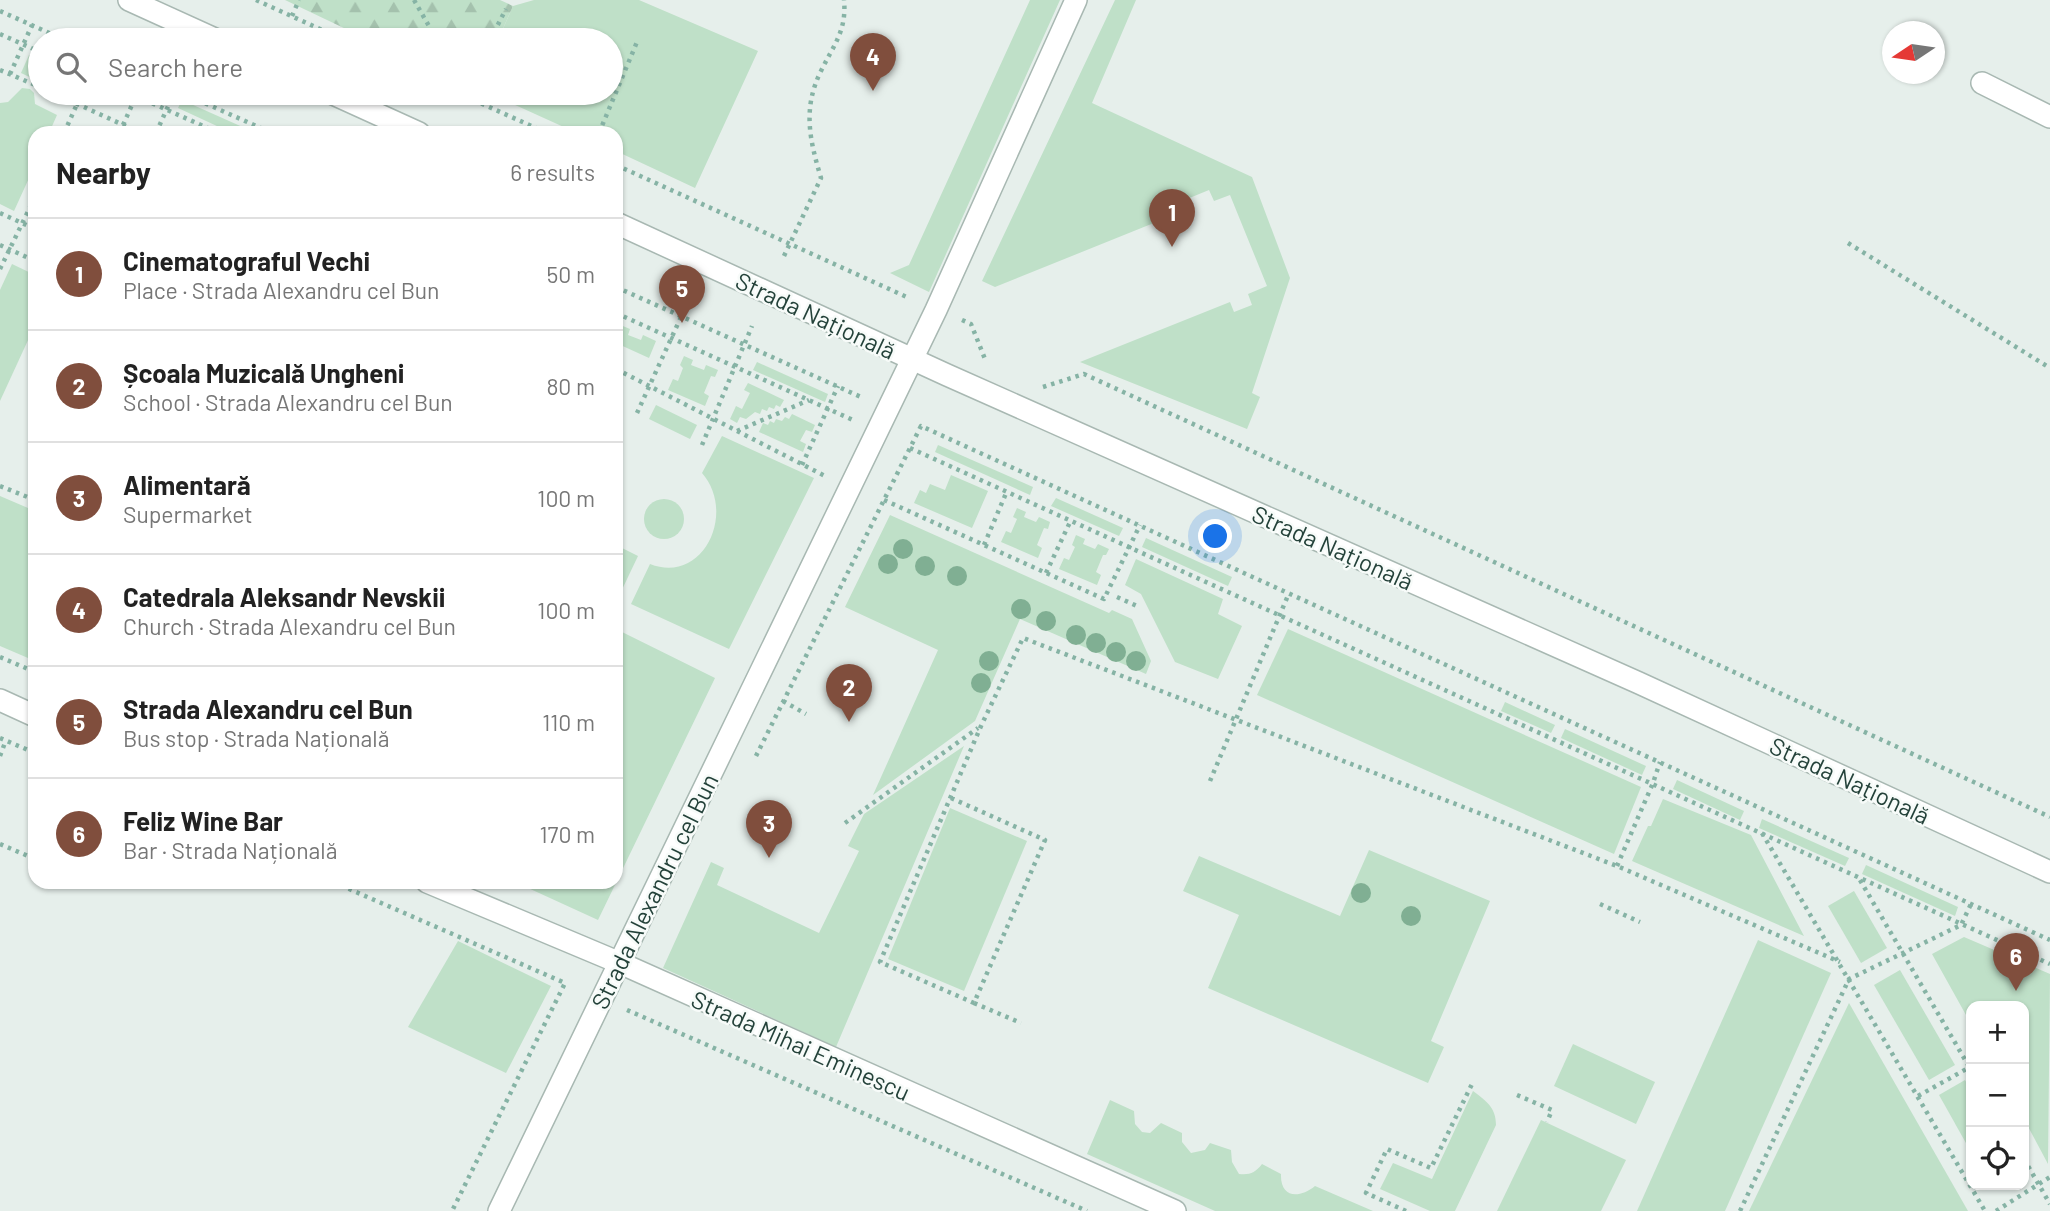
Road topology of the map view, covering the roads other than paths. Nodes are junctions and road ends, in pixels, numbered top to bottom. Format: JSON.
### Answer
{"nodes":[{"id":1,"x":129,"y":0,"type":"edge"},
{"id":2,"x":1076,"y":0,"type":"edge"},
{"id":3,"x":191,"y":28,"type":"edge"},
{"id":4,"x":1982,"y":83,"type":"dead end"},
{"id":5,"x":357,"y":105,"type":"edge"},
{"id":6,"x":2050,"y":117,"type":"edge"},
{"id":7,"x":404,"y":126,"type":"edge"},
{"id":8,"x":623,"y":226,"type":"edge"},
{"id":9,"x":912,"y":360,"type":"junction"},
{"id":10,"x":0,"y":700,"type":"edge"},
{"id":11,"x":28,"y":713,"type":"edge"},
{"id":12,"x":2050,"y":872,"type":"edge"},
{"id":13,"x":443,"y":889,"type":"edge"},
{"id":14,"x":620,"y":964,"type":"junction"},
{"id":15,"x":499,"y":1211,"type":"edge"},
{"id":16,"x":1175,"y":1211,"type":"edge"}],
"edges":[{"from":1,"to":3,"type":"street"},
{"from":2,"to":9,"type":"street","name":"Strada Alexandru cel Bun"},
{"from":4,"to":6,"type":"street"},
{"from":5,"to":7,"type":"street"},
{"from":8,"to":9,"type":"street","name":"Strada Națională"},
{"from":9,"to":12,"type":"street","name":"Strada Națională"},
{"from":9,"to":14,"type":"street","name":"Strada Alexandru cel Bun"},
{"from":10,"to":11,"type":"street"},
{"from":13,"to":14,"type":"street","name":"Strada Mihai Eminescu"},
{"from":14,"to":15,"type":"street","name":"Strada Alexandru cel Bun"},
{"from":14,"to":16,"type":"street","name":"Strada Mihai Eminescu"}]}
